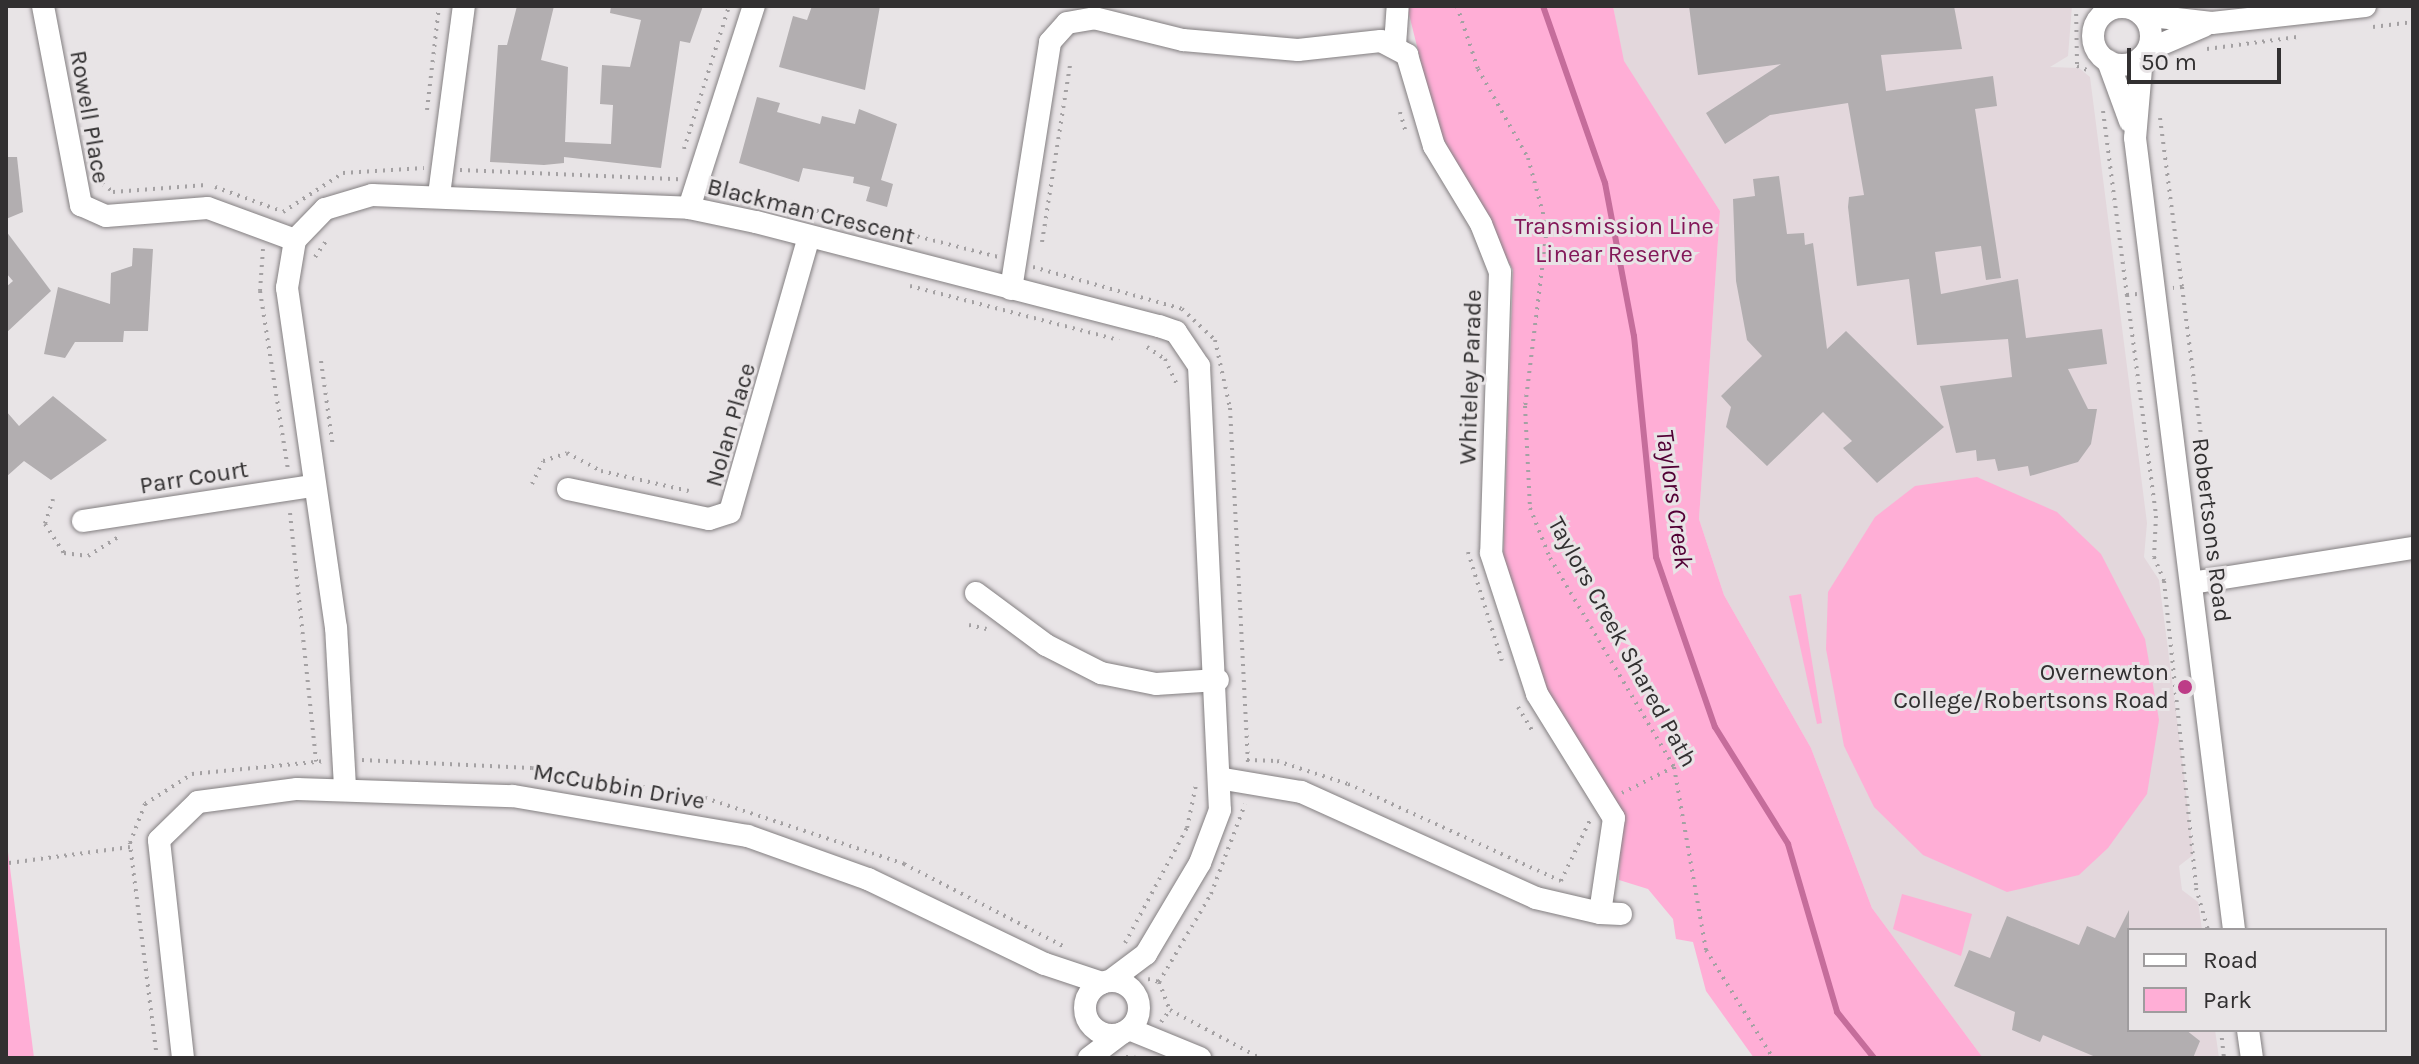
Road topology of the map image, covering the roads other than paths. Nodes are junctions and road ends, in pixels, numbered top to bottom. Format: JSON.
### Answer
{"nodes":[{"id":1,"x":43,"y":6,"type":"edge"},
{"id":2,"x":464,"y":6,"type":"edge"},
{"id":3,"x":754,"y":6,"type":"edge"},
{"id":4,"x":1398,"y":6,"type":"edge"},
{"id":5,"x":2102,"y":10,"type":"edge"},
{"id":6,"x":2138,"y":11,"type":"edge"},
{"id":7,"x":1066,"y":15,"type":"edge"},
{"id":8,"x":2367,"y":17,"type":"edge"},
{"id":9,"x":2212,"y":23,"type":"junction"},
{"id":10,"x":1395,"y":45,"type":"junction"},
{"id":11,"x":2145,"y":54,"type":"junction"},
{"id":12,"x":2103,"y":71,"type":"junction"},
{"id":13,"x":2135,"y":138,"type":"junction"},
{"id":14,"x":439,"y":195,"type":"junction"},
{"id":15,"x":689,"y":208,"type":"junction"},
{"id":16,"x":809,"y":237,"type":"junction"},
{"id":17,"x":295,"y":240,"type":"junction"},
{"id":18,"x":1011,"y":289,"type":"junction"},
{"id":19,"x":313,"y":486,"type":"junction"},
{"id":20,"x":568,"y":489,"type":"dead end"},
{"id":21,"x":83,"y":521,"type":"dead end"},
{"id":22,"x":2413,"y":548,"type":"edge"},
{"id":23,"x":2191,"y":575,"type":"junction"},
{"id":24,"x":976,"y":593,"type":"dead end"},
{"id":25,"x":1218,"y":680,"type":"junction"},
{"id":26,"x":1224,"y":779,"type":"junction"},
{"id":27,"x":345,"y":787,"type":"junction"},
{"id":28,"x":2234,"y":928,"type":"edge"},
{"id":29,"x":1045,"y":964,"type":"junction"},
{"id":30,"x":1144,"y":970,"type":"junction"},
{"id":31,"x":1106,"y":982,"type":"junction"},
{"id":32,"x":1139,"y":1005,"type":"junction"},
{"id":33,"x":1086,"y":1012,"type":"junction"},
{"id":34,"x":1125,"y":1031,"type":"junction"},
{"id":35,"x":2248,"y":1032,"type":"edge"},
{"id":36,"x":1175,"y":1044,"type":"junction"},
{"id":37,"x":183,"y":1058,"type":"edge"},
{"id":38,"x":1082,"y":1058,"type":"edge"},
{"id":39,"x":1089,"y":1058,"type":"edge"},
{"id":40,"x":1200,"y":1058,"type":"edge"},
{"id":41,"x":2252,"y":1058,"type":"edge"}],
"edges":[{"from":1,"to":17,"type":"street","name":"Rowell Place"},
{"from":2,"to":14,"type":"street"},
{"from":3,"to":15,"type":"street"},
{"from":4,"to":10,"type":"street"},
{"from":5,"to":6,"type":"street"},
{"from":5,"to":12,"type":"street","name":"Robertsons Road"},
{"from":6,"to":9,"type":"street"},
{"from":6,"to":11,"type":"street","name":"Robertsons Road"},
{"from":7,"to":10,"type":"street"},
{"from":7,"to":18,"type":"street"},
{"from":8,"to":9,"type":"street"},
{"from":9,"to":11,"type":"street"},
{"from":10,"to":26,"type":"street","name":"Whiteley Parade"},
{"from":11,"to":12,"type":"street"},
{"from":11,"to":13,"type":"street","name":"Robertsons Road"},
{"from":12,"to":13,"type":"street","name":"Robertsons Road"},
{"from":13,"to":23,"type":"street","name":"Robertsons Road"},
{"from":14,"to":15,"type":"street","name":"Blackman Crescent"},
{"from":14,"to":17,"type":"street","name":"Blackman Crescent"},
{"from":15,"to":16,"type":"street","name":"Blackman Crescent"},
{"from":16,"to":18,"type":"street","name":"Blackman Crescent"},
{"from":16,"to":20,"type":"street","name":"Nolan Place"},
{"from":17,"to":19,"type":"street"},
{"from":18,"to":25,"type":"street","name":"Blackman Crescent"},
{"from":19,"to":21,"type":"street","name":"Parr Court"},
{"from":19,"to":27,"type":"street"},
{"from":22,"to":23,"type":"street"},
{"from":23,"to":28,"type":"street","name":"Robertsons Road"},
{"from":24,"to":25,"type":"street"},
{"from":25,"to":26,"type":"street","name":"Blackman Crescent"},
{"from":26,"to":30,"type":"street","name":"Blackman Crescent"},
{"from":27,"to":29,"type":"street","name":"McCubbin Drive"},
{"from":27,"to":37,"type":"street","name":"McCubbin Drive"},
{"from":29,"to":31,"type":"street","name":"McCubbin Drive"},
{"from":29,"to":33,"type":"street","name":"McCubbin Drive"},
{"from":30,"to":31,"type":"street","name":"Blackman Crescent"},
{"from":30,"to":32,"type":"street","name":"Blackman Crescent"},
{"from":31,"to":32,"type":"street"},
{"from":31,"to":33,"type":"street"},
{"from":32,"to":34,"type":"street"},
{"from":32,"to":36,"type":"street"},
{"from":33,"to":34,"type":"street"},
{"from":33,"to":38,"type":"street"},
{"from":34,"to":36,"type":"street"},
{"from":34,"to":39,"type":"street"},
{"from":35,"to":41,"type":"street"},
{"from":36,"to":40,"type":"street"}]}
